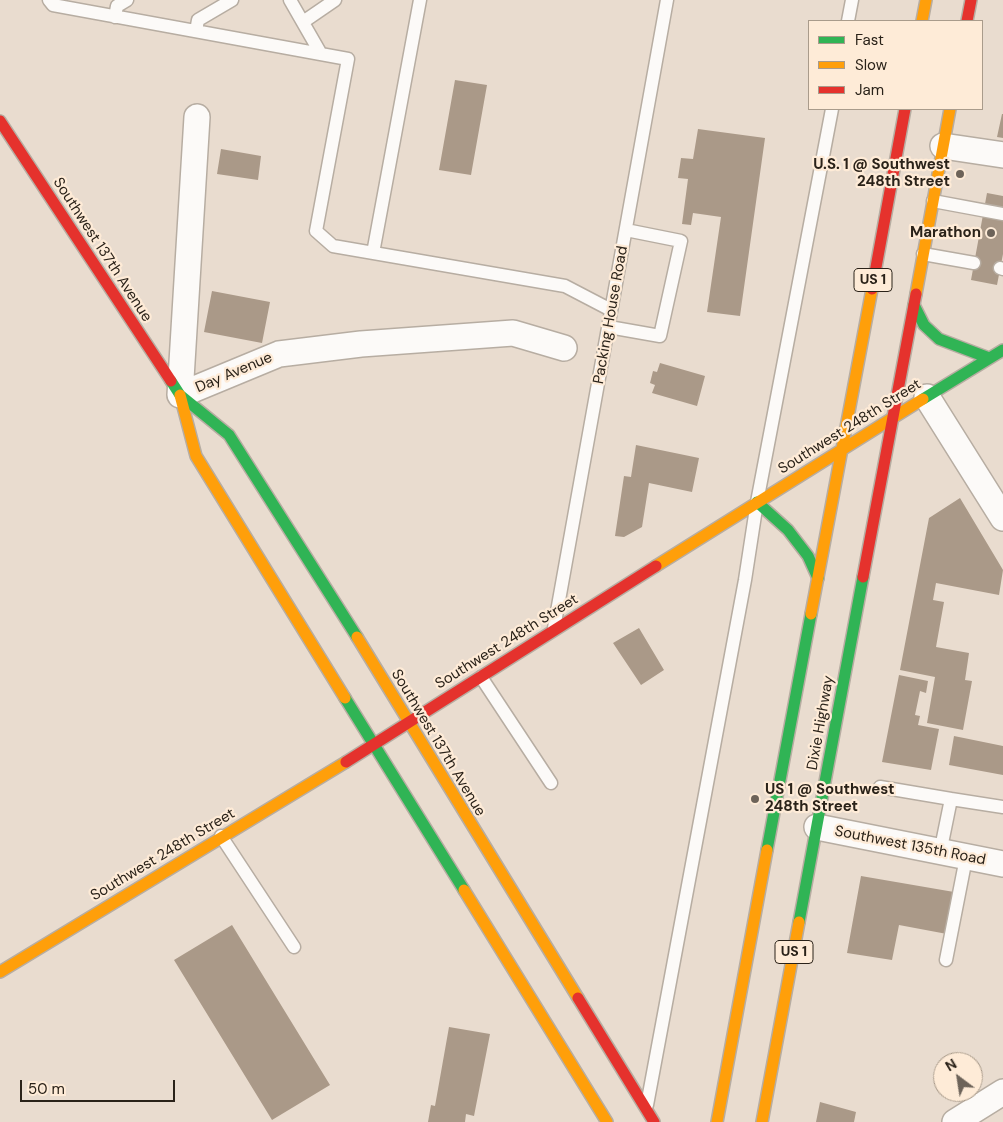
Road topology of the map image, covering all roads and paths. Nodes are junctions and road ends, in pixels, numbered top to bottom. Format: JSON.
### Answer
{"nodes":[{"id":1,"x":49,"y":0,"type":"edge"},
{"id":2,"x":127,"y":0,"type":"edge"},
{"id":3,"x":232,"y":0,"type":"edge"},
{"id":4,"x":290,"y":0,"type":"edge"},
{"id":5,"x":335,"y":0,"type":"edge"},
{"id":6,"x":420,"y":0,"type":"edge"},
{"id":7,"x":667,"y":0,"type":"edge"},
{"id":8,"x":852,"y":0,"type":"edge"},
{"id":9,"x":926,"y":0,"type":"edge"},
{"id":10,"x":970,"y":0,"type":"edge"},
{"id":11,"x":115,"y":17,"type":"junction"},
{"id":12,"x":848,"y":20,"type":"edge"},
{"id":13,"x":922,"y":20,"type":"edge"},
{"id":14,"x":967,"y":20,"type":"edge"},
{"id":15,"x":303,"y":22,"type":"junction"},
{"id":16,"x":196,"y":31,"type":"junction"},
{"id":17,"x":321,"y":54,"type":"junction"},
{"id":18,"x":832,"y":110,"type":"edge"},
{"id":19,"x":905,"y":110,"type":"edge"},
{"id":20,"x":950,"y":110,"type":"edge"},
{"id":21,"x":197,"y":117,"type":"dead end"},
{"id":22,"x":0,"y":120,"type":"edge"},
{"id":23,"x":943,"y":146,"type":"junction"},
{"id":24,"x":1003,"y":155,"type":"edge"},
{"id":25,"x":933,"y":201,"type":"junction"},
{"id":26,"x":1003,"y":214,"type":"edge"},
{"id":27,"x":626,"y":230,"type":"junction"},
{"id":28,"x":373,"y":254,"type":"junction"},
{"id":29,"x":923,"y":254,"type":"junction"},
{"id":30,"x":974,"y":263,"type":"dead end"},
{"id":31,"x":914,"y":306,"type":"junction"},
{"id":32,"x":612,"y":310,"type":"junction"},
{"id":33,"x":609,"y":327,"type":"junction"},
{"id":34,"x":564,"y":348,"type":"dead end"},
{"id":35,"x":1003,"y":350,"type":"edge"},
{"id":36,"x":989,"y":358,"type":"junction"},
{"id":37,"x":180,"y":396,"type":"junction"},
{"id":38,"x":927,"y":397,"type":"junction"},
{"id":39,"x":893,"y":418,"type":"junction"},
{"id":40,"x":841,"y":450,"type":"junction"},
{"id":41,"x":757,"y":502,"type":"junction"},
{"id":42,"x":1003,"y":518,"type":"edge"},
{"id":43,"x":818,"y":578,"type":"junction"},
{"id":44,"x":554,"y":631,"type":"junction"},
{"id":45,"x":481,"y":677,"type":"junction"},
{"id":46,"x":408,"y":724,"type":"junction"},
{"id":47,"x":374,"y":745,"type":"junction"},
{"id":48,"x":551,"y":783,"type":"dead end"},
{"id":49,"x":880,"y":787,"type":"dead end"},
{"id":50,"x":951,"y":799,"type":"junction"},
{"id":51,"x":1003,"y":807,"type":"edge"},
{"id":52,"x":817,"y":827,"type":"junction"},
{"id":53,"x":221,"y":836,"type":"junction"},
{"id":54,"x":940,"y":853,"type":"junction"},
{"id":55,"x":966,"y":858,"type":"junction"},
{"id":56,"x":1003,"y":864,"type":"edge"},
{"id":57,"x":294,"y":947,"type":"dead end"},
{"id":58,"x":946,"y":960,"type":"dead end"},
{"id":59,"x":0,"y":972,"type":"edge"},
{"id":60,"x":1003,"y":1092,"type":"edge"},
{"id":61,"x":645,"y":1116,"type":"edge"},
{"id":62,"x":607,"y":1122,"type":"edge"},
{"id":63,"x":654,"y":1122,"type":"edge"},
{"id":64,"x":717,"y":1122,"type":"edge"},
{"id":65,"x":762,"y":1122,"type":"edge"},
{"id":66,"x":955,"y":1122,"type":"edge"}],
"edges":[{"from":1,"to":11,"type":"lane"},
{"from":2,"to":11,"type":"lane"},
{"from":3,"to":16,"type":"lane"},
{"from":4,"to":15,"type":"lane"},
{"from":5,"to":15,"type":"lane"},
{"from":6,"to":28,"type":"lane"},
{"from":7,"to":27,"type":"lane","name":"Packing House Road"},
{"from":8,"to":12,"type":"lane"},
{"from":9,"to":13,"type":"main road"},
{"from":10,"to":14,"type":"main road"},
{"from":11,"to":16,"type":"lane"},
{"from":15,"to":17,"type":"lane"},
{"from":16,"to":17,"type":"lane"},
{"from":17,"to":28,"type":"lane"},
{"from":18,"to":41,"type":"lane"},
{"from":19,"to":40,"type":"main road","number":"US 1"},
{"from":20,"to":23,"type":"main road","number":"US 1"},
{"from":21,"to":37,"type":"street","name":"Day Avenue"},
{"from":22,"to":37,"type":"main road","name":"Southwest 137th Avenue"},
{"from":23,"to":24,"type":"street"},
{"from":23,"to":25,"type":"main road","number":"US 1"},
{"from":25,"to":26,"type":"lane"},
{"from":25,"to":29,"type":"main road","number":"US 1"},
{"from":27,"to":32,"type":"lane","name":"Packing House Road"},
{"from":27,"to":33,"type":"lane"},
{"from":28,"to":32,"type":"lane"},
{"from":29,"to":30,"type":"lane"},
{"from":29,"to":31,"type":"main road","number":"US 1"},
{"from":31,"to":36,"type":"main road"},
{"from":31,"to":39,"type":"main road","number":"US 1"},
{"from":32,"to":33,"type":"lane","name":"Packing House Road"},
{"from":33,"to":44,"type":"lane","name":"Packing House Road"},
{"from":34,"to":37,"type":"street","name":"Day Avenue"},
{"from":35,"to":36,"type":"main road","name":"Southwest 248th Street"},
{"from":36,"to":38,"type":"main road","name":"Southwest 248th Street"},
{"from":37,"to":46,"type":"main road","name":"Southwest 137th Avenue"},
{"from":37,"to":47,"type":"main road","name":"Southwest 137th Avenue"},
{"from":38,"to":39,"type":"main road","name":"Southwest 248th Street"},
{"from":38,"to":42,"type":"street"},
{"from":39,"to":40,"type":"main road","name":"Southwest 248th Street"},
{"from":39,"to":52,"type":"main road","name":"Dixie Highway","number":"US 1"},
{"from":40,"to":41,"type":"main road","name":"Southwest 248th Street"},
{"from":40,"to":43,"type":"main road","name":"Dixie Highway","number":"US 1"},
{"from":41,"to":43,"type":"main road"},
{"from":41,"to":44,"type":"main road","name":"Southwest 248th Street"},
{"from":41,"to":61,"type":"lane"},
{"from":43,"to":64,"type":"main road","name":"Dixie Highway","number":"US 1"},
{"from":44,"to":45,"type":"main road","name":"Southwest 248th Street"},
{"from":45,"to":46,"type":"main road","name":"Southwest 248th Street"},
{"from":45,"to":48,"type":"lane"},
{"from":46,"to":47,"type":"main road","name":"Southwest 248th Street"},
{"from":46,"to":61,"type":"main road","name":"Southwest 137th Avenue"},
{"from":47,"to":53,"type":"main road","name":"Southwest 248th Street"},
{"from":47,"to":62,"type":"main road","name":"Southwest 137th Avenue"},
{"from":49,"to":50,"type":"lane"},
{"from":50,"to":51,"type":"lane"},
{"from":50,"to":54,"type":"lane"},
{"from":52,"to":54,"type":"street","name":"Southwest 135th Road"},
{"from":52,"to":65,"type":"main road","name":"Dixie Highway","number":"US 1"},
{"from":53,"to":57,"type":"lane"},
{"from":53,"to":59,"type":"main road","name":"Southwest 248th Street"},
{"from":54,"to":55,"type":"street","name":"Southwest 135th Road"},
{"from":55,"to":56,"type":"street","name":"Southwest 135th Road"},
{"from":55,"to":58,"type":"lane"},
{"from":60,"to":66,"type":"street"},
{"from":61,"to":63,"type":"main road","name":"Southwest 137th Avenue"}]}
